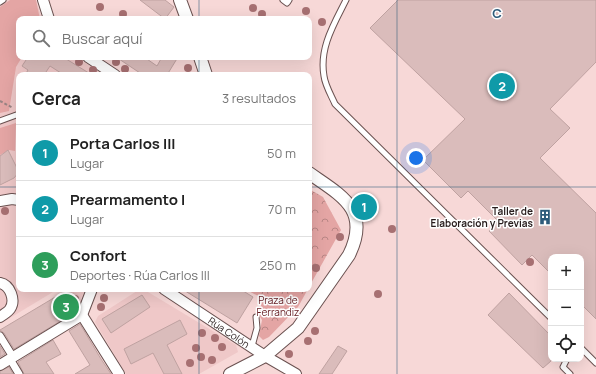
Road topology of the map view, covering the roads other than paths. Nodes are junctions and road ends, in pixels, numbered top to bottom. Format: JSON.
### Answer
{"nodes":[{"id":1,"x":3,"y":0,"type":"edge"},
{"id":2,"x":43,"y":0,"type":"edge"},
{"id":3,"x":180,"y":0,"type":"edge"},
{"id":4,"x":346,"y":0,"type":"edge"},
{"id":5,"x":0,"y":2,"type":"edge"},
{"id":6,"x":48,"y":16,"type":"edge"},
{"id":7,"x":185,"y":16,"type":"edge"},
{"id":8,"x":92,"y":60,"type":"edge"},
{"id":9,"x":201,"y":60,"type":"edge"},
{"id":10,"x":110,"y":72,"type":"edge"},
{"id":11,"x":205,"y":72,"type":"edge"},
{"id":12,"x":16,"y":115,"type":"edge"},
{"id":13,"x":0,"y":121,"type":"edge"},
{"id":14,"x":312,"y":175,"type":"edge"},
{"id":15,"x":16,"y":200,"type":"edge"},
{"id":16,"x":0,"y":201,"type":"edge"},
{"id":17,"x":0,"y":283,"type":"edge"},
{"id":18,"x":91,"y":292,"type":"edge"},
{"id":19,"x":169,"y":292,"type":"edge"},
{"id":20,"x":82,"y":315,"type":"junction"},
{"id":21,"x":548,"y":315,"type":"edge"},
{"id":22,"x":0,"y":317,"type":"edge"},
{"id":23,"x":256,"y":317,"type":"dead end"},
{"id":24,"x":0,"y":336,"type":"edge"},
{"id":25,"x":252,"y":346,"type":"junction"},
{"id":26,"x":584,"y":351,"type":"edge"},
{"id":27,"x":265,"y":356,"type":"junction"},
{"id":28,"x":12,"y":358,"type":"junction"},
{"id":29,"x":566,"y":362,"type":"edge"},
{"id":30,"x":596,"y":363,"type":"edge"},
{"id":31,"x":0,"y":365,"type":"edge"},
{"id":32,"x":19,"y":374,"type":"edge"},
{"id":33,"x":119,"y":374,"type":"edge"},
{"id":34,"x":230,"y":374,"type":"edge"},
{"id":35,"x":296,"y":374,"type":"edge"},
{"id":36,"x":570,"y":374,"type":"edge"}],
"edges":[{"from":1,"to":5,"type":"lane"},
{"from":2,"to":6,"type":"street"},
{"from":3,"to":7,"type":"street"},
{"from":4,"to":21,"type":"lane"},
{"from":8,"to":10,"type":"street"},
{"from":9,"to":11,"type":"street"},
{"from":12,"to":13,"type":"lane"},
{"from":14,"to":27,"type":"street"},
{"from":15,"to":16,"type":"street"},
{"from":17,"to":22,"type":"street"},
{"from":18,"to":20,"type":"street"},
{"from":19,"to":25,"type":"street","name":"Rúa Colón"},
{"from":20,"to":28,"type":"street"},
{"from":20,"to":33,"type":"street"},
{"from":23,"to":25,"type":"lane"},
{"from":24,"to":28,"type":"street"},
{"from":25,"to":27,"type":"street","name":"Rúa Colón"},
{"from":26,"to":30,"type":"lane"},
{"from":27,"to":34,"type":"street"},
{"from":27,"to":35,"type":"street","name":"Rúa Colón"},
{"from":28,"to":31,"type":"street"},
{"from":28,"to":32,"type":"street"},
{"from":29,"to":36,"type":"lane"}]}
